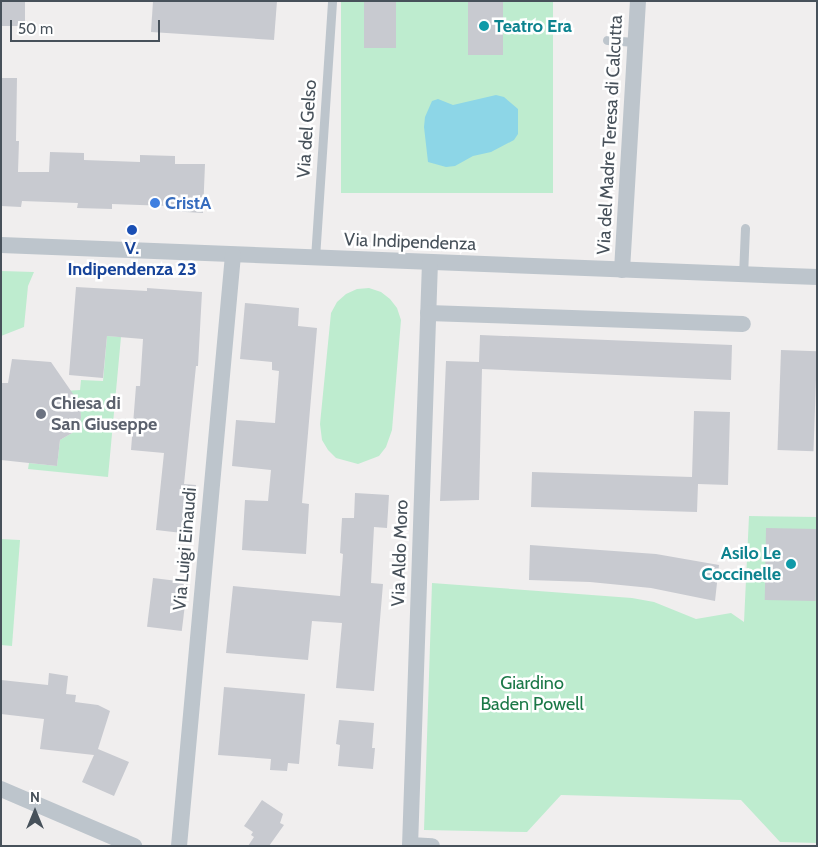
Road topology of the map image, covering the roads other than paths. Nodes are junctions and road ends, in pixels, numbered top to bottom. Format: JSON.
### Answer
{"nodes":[{"id":1,"x":332,"y":1,"type":"edge"},
{"id":2,"x":638,"y":1,"type":"edge"},
{"id":3,"x":607,"y":40,"type":"dead end"},
{"id":4,"x":635,"y":42,"type":"junction"},
{"id":5,"x":745,"y":228,"type":"dead end"},
{"id":6,"x":1,"y":245,"type":"edge"},
{"id":7,"x":233,"y":256,"type":"junction"},
{"id":8,"x":315,"y":258,"type":"junction"},
{"id":9,"x":430,"y":262,"type":"junction"},
{"id":10,"x":622,"y":270,"type":"junction"},
{"id":11,"x":743,"y":276,"type":"junction"},
{"id":12,"x":817,"y":277,"type":"edge"},
{"id":13,"x":428,"y":313,"type":"junction"},
{"id":14,"x":742,"y":324,"type":"dead end"},
{"id":15,"x":1,"y":789,"type":"edge"},
{"id":16,"x":410,"y":845,"type":"edge"},
{"id":17,"x":134,"y":846,"type":"edge"},
{"id":18,"x":179,"y":846,"type":"edge"},
{"id":19,"x":432,"y":846,"type":"edge"}],
"edges":[{"from":1,"to":8,"type":"lane","name":"Via del Gelso"},
{"from":2,"to":4,"type":"street","name":"Via del Madre Teresa di Calcutta"},
{"from":3,"to":4,"type":"lane"},
{"from":4,"to":10,"type":"street","name":"Via del Madre Teresa di Calcutta"},
{"from":5,"to":11,"type":"lane"},
{"from":6,"to":7,"type":"street","name":"Via Indipendenza"},
{"from":7,"to":8,"type":"street","name":"Via Indipendenza"},
{"from":7,"to":18,"type":"street","name":"Via Luigi Einaudi"},
{"from":8,"to":9,"type":"street","name":"Via Indipendenza"},
{"from":9,"to":10,"type":"street","name":"Via Indipendenza"},
{"from":9,"to":13,"type":"street","name":"Via Aldo Moro"},
{"from":10,"to":11,"type":"street","name":"Via Indipendenza"},
{"from":11,"to":12,"type":"street","name":"Via Indipendenza"},
{"from":13,"to":14,"type":"street"},
{"from":13,"to":16,"type":"street","name":"Via Aldo Moro"},
{"from":15,"to":17,"type":"street"},
{"from":16,"to":19,"type":"street"}]}
